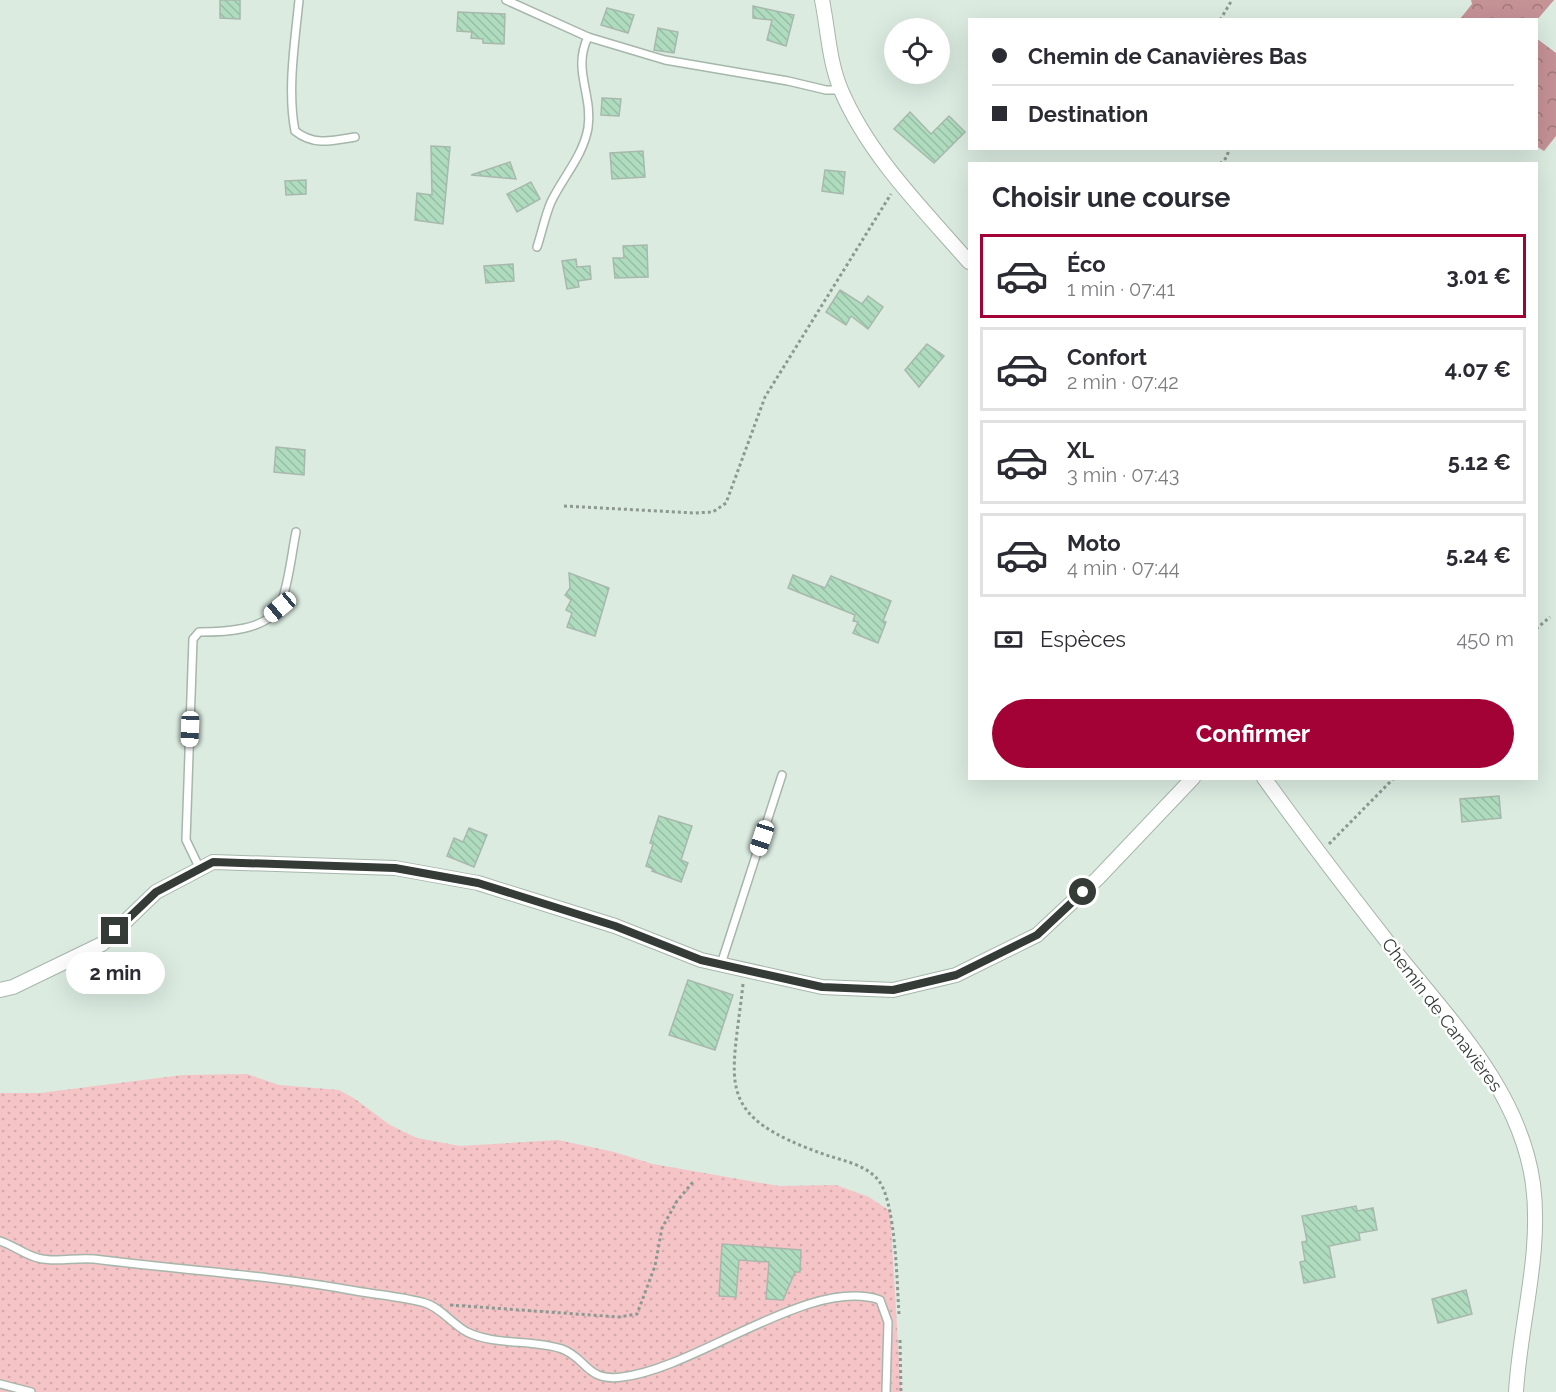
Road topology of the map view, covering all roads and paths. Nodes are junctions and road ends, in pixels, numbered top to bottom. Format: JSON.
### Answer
{"nodes":[{"id":1,"x":299,"y":0,"type":"edge"},
{"id":2,"x":506,"y":0,"type":"edge"},
{"id":3,"x":822,"y":0,"type":"edge"},
{"id":4,"x":1232,"y":0,"type":"edge"},
{"id":5,"x":1221,"y":18,"type":"edge"},
{"id":6,"x":588,"y":37,"type":"junction"},
{"id":7,"x":841,"y":90,"type":"junction"},
{"id":8,"x":355,"y":137,"type":"dead end"},
{"id":9,"x":899,"y":181,"type":"junction"},
{"id":10,"x":537,"y":247,"type":"dead end"},
{"id":11,"x":968,"y":261,"type":"edge"},
{"id":12,"x":564,"y":506,"type":"dead end"},
{"id":13,"x":296,"y":532,"type":"dead end"},
{"id":14,"x":1550,"y":617,"type":"dead end"},
{"id":15,"x":1538,"y":627,"type":"edge"},
{"id":16,"x":782,"y":775,"type":"dead end"},
{"id":17,"x":1191,"y":780,"type":"edge"},
{"id":18,"x":1265,"y":780,"type":"edge"},
{"id":19,"x":1392,"y":780,"type":"edge"},
{"id":20,"x":1323,"y":860,"type":"junction"},
{"id":21,"x":200,"y":869,"type":"junction"},
{"id":22,"x":722,"y":964,"type":"junction"},
{"id":23,"x":746,"y":969,"type":"junction"},
{"id":24,"x":0,"y":990,"type":"edge"},
{"id":25,"x":693,"y":1182,"type":"dead end"},
{"id":26,"x":0,"y":1241,"type":"edge"},
{"id":27,"x":427,"y":1303,"type":"junction"},
{"id":28,"x":899,"y":1326,"type":"dead end"},
{"id":29,"x":900,"y":1337,"type":"dead end"},
{"id":30,"x":0,"y":1384,"type":"edge"},
{"id":31,"x":31,"y":1392,"type":"edge"},
{"id":32,"x":886,"y":1392,"type":"edge"},
{"id":33,"x":901,"y":1392,"type":"edge"},
{"id":34,"x":1516,"y":1392,"type":"edge"}],
"edges":[{"from":1,"to":8,"type":"lane"},
{"from":2,"to":6,"type":"lane"},
{"from":3,"to":7,"type":"street"},
{"from":4,"to":5,"type":"path"},
{"from":6,"to":7,"type":"lane"},
{"from":6,"to":10,"type":"lane"},
{"from":7,"to":9,"type":"street"},
{"from":9,"to":11,"type":"street"},
{"from":9,"to":12,"type":"path"},
{"from":13,"to":21,"type":"lane"},
{"from":14,"to":15,"type":"path"},
{"from":16,"to":22,"type":"lane"},
{"from":17,"to":23,"type":"street"},
{"from":18,"to":20,"type":"street","name":"Chemin de Canavières"},
{"from":19,"to":20,"type":"path"},
{"from":20,"to":34,"type":"street","name":"Chemin de Canavières"},
{"from":21,"to":22,"type":"street"},
{"from":21,"to":24,"type":"street"},
{"from":22,"to":23,"type":"street"},
{"from":23,"to":28,"type":"path"},
{"from":25,"to":27,"type":"path"},
{"from":26,"to":27,"type":"lane"},
{"from":27,"to":32,"type":"lane"},
{"from":29,"to":33,"type":"path"},
{"from":30,"to":31,"type":"lane"}]}
